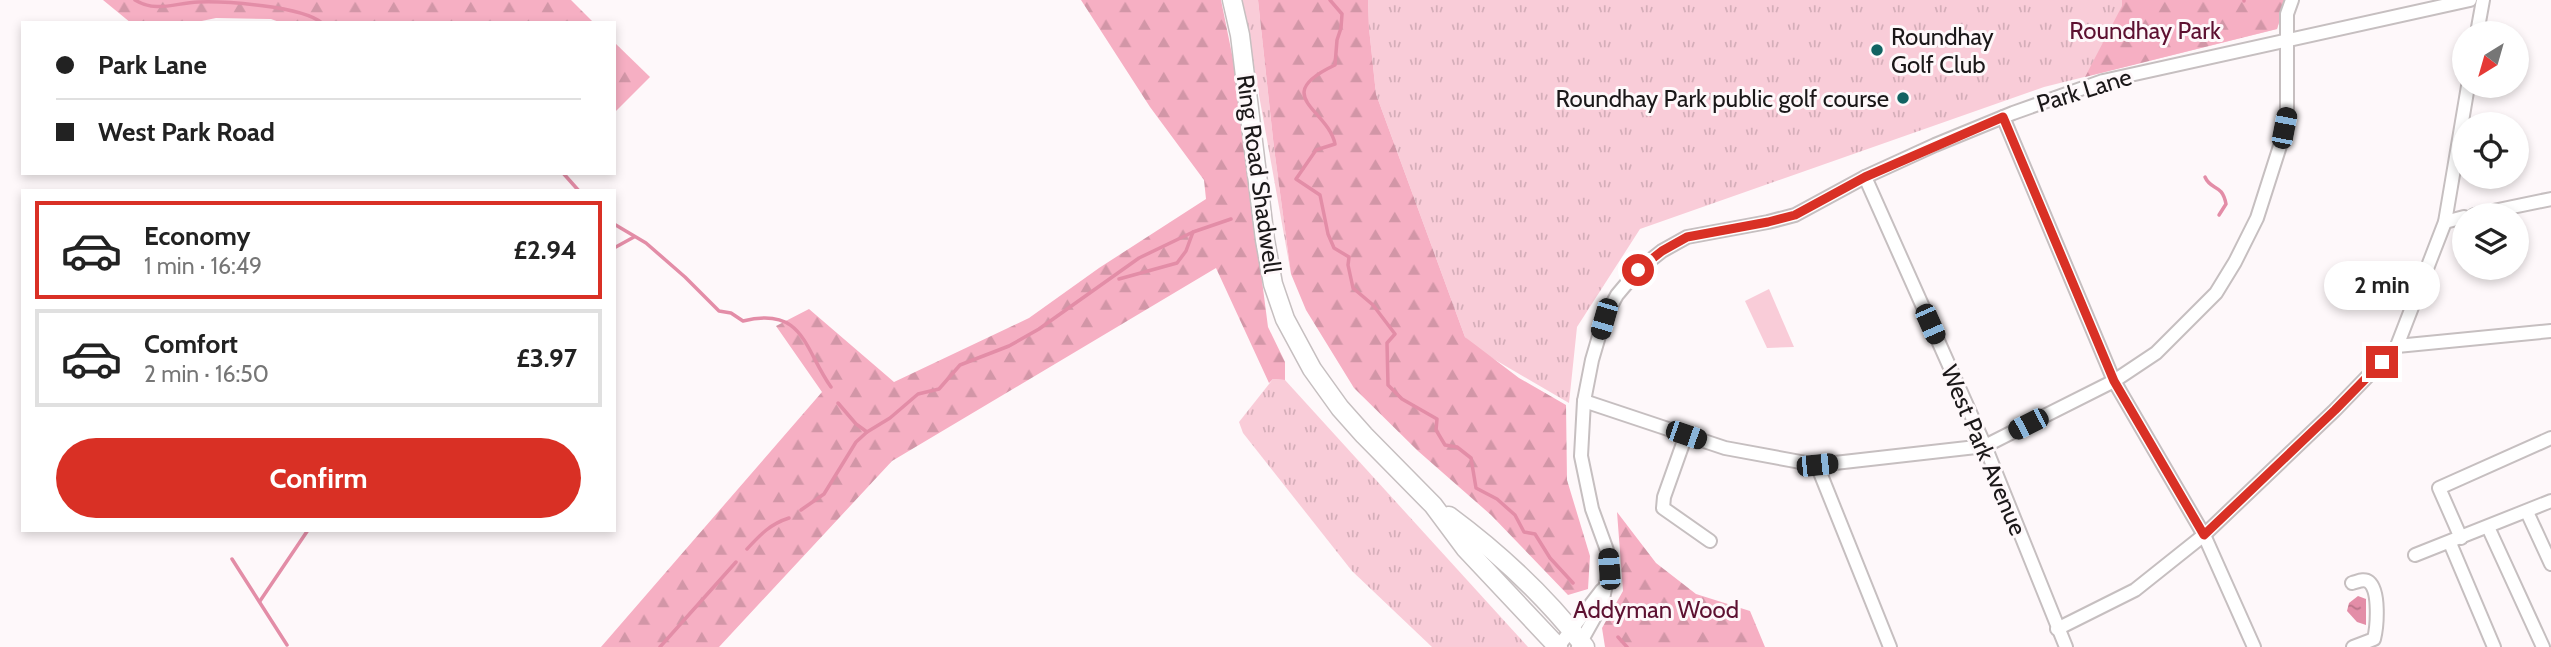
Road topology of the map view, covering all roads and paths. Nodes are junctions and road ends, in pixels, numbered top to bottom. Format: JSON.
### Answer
{"nodes":[{"id":1,"x":1232,"y":0,"type":"edge"},
{"id":2,"x":2292,"y":0,"type":"edge"},
{"id":3,"x":2470,"y":0,"type":"edge"},
{"id":4,"x":2483,"y":0,"type":"edge"},
{"id":5,"x":2479,"y":21,"type":"edge"},
{"id":6,"x":2286,"y":39,"type":"junction"},
{"id":7,"x":2466,"y":98,"type":"edge"},
{"id":8,"x":2003,"y":117,"type":"junction"},
{"id":9,"x":1865,"y":177,"type":"junction"},
{"id":10,"x":2551,"y":199,"type":"edge"},
{"id":11,"x":2529,"y":204,"type":"edge"},
{"id":12,"x":2452,"y":221,"type":"edge"},
{"id":13,"x":2445,"y":222,"type":"junction"},
{"id":14,"x":2551,"y":331,"type":"edge"},
{"id":15,"x":2397,"y":346,"type":"junction"},
{"id":16,"x":2114,"y":381,"type":"junction"},
{"id":17,"x":1584,"y":401,"type":"junction"},
{"id":18,"x":1686,"y":435,"type":"junction"},
{"id":19,"x":2551,"y":438,"type":"edge"},
{"id":20,"x":1985,"y":446,"type":"junction"},
{"id":21,"x":1817,"y":465,"type":"junction"},
{"id":22,"x":2551,"y":501,"type":"edge"},
{"id":23,"x":1433,"y":505,"type":"junction"},
{"id":24,"x":2526,"y":512,"type":"junction"},
{"id":25,"x":2488,"y":527,"type":"junction"},
{"id":26,"x":2204,"y":535,"type":"junction"},
{"id":27,"x":1710,"y":541,"type":"dead end"},
{"id":28,"x":2455,"y":541,"type":"junction"},
{"id":29,"x":2415,"y":555,"type":"dead end"},
{"id":30,"x":2551,"y":564,"type":"edge"},
{"id":31,"x":2352,"y":583,"type":"dead end"},
{"id":32,"x":2057,"y":629,"type":"junction"},
{"id":33,"x":1579,"y":642,"type":"edge"},
{"id":34,"x":1558,"y":647,"type":"edge"},
{"id":35,"x":1889,"y":647,"type":"edge"},
{"id":36,"x":2066,"y":647,"type":"edge"},
{"id":37,"x":2254,"y":647,"type":"edge"},
{"id":38,"x":2353,"y":647,"type":"edge"},
{"id":39,"x":2494,"y":647,"type":"edge"},
{"id":40,"x":2543,"y":647,"type":"edge"}],
"edges":[{"from":1,"to":23,"type":"highway","name":"Ring Road Shadwell"},
{"from":2,"to":6,"type":"street"},
{"from":3,"to":6,"type":"street","name":"Park Lane"},
{"from":4,"to":5,"type":"street"},
{"from":6,"to":8,"type":"street","name":"Park Lane"},
{"from":6,"to":16,"type":"street"},
{"from":7,"to":13,"type":"street"},
{"from":8,"to":9,"type":"street","name":"Park Lane"},
{"from":8,"to":16,"type":"street"},
{"from":9,"to":17,"type":"street","name":"Park Lane"},
{"from":9,"to":20,"type":"street","name":"West Park Avenue"},
{"from":10,"to":11,"type":"street"},
{"from":12,"to":13,"type":"street"},
{"from":13,"to":15,"type":"street"},
{"from":14,"to":15,"type":"street"},
{"from":15,"to":26,"type":"street"},
{"from":16,"to":20,"type":"street"},
{"from":16,"to":26,"type":"street"},
{"from":17,"to":18,"type":"street"},
{"from":17,"to":33,"type":"street","name":"Park Lane"},
{"from":18,"to":21,"type":"street"},
{"from":18,"to":27,"type":"street"},
{"from":19,"to":28,"type":"street"},
{"from":20,"to":21,"type":"street"},
{"from":20,"to":32,"type":"street","name":"West Park Avenue"},
{"from":21,"to":35,"type":"street"},
{"from":22,"to":24,"type":"street"},
{"from":23,"to":33,"type":"highway","name":"Ring Road Shadwell"},
{"from":23,"to":34,"type":"highway","name":"Ring Road Shadwell"},
{"from":24,"to":25,"type":"street"},
{"from":24,"to":30,"type":"street"},
{"from":25,"to":28,"type":"street"},
{"from":25,"to":40,"type":"street"},
{"from":26,"to":32,"type":"street"},
{"from":26,"to":37,"type":"street"},
{"from":28,"to":29,"type":"street"},
{"from":28,"to":39,"type":"street"},
{"from":31,"to":38,"type":"street"},
{"from":32,"to":36,"type":"street","name":"West Park Avenue"},
{"from":33,"to":34,"type":"street","name":"Park Lane"}]}
